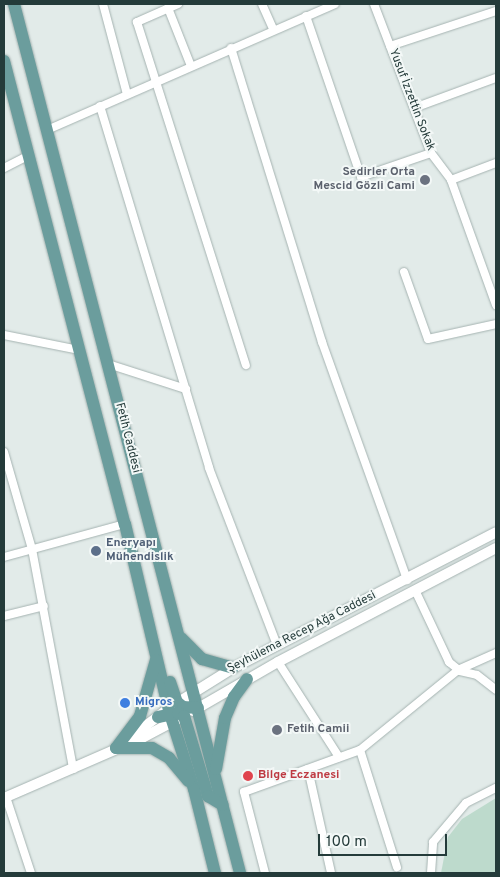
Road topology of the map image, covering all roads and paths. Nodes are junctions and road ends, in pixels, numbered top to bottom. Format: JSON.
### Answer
{"nodes":[{"id":1,"x":14,"y":4,"type":"edge"},
{"id":2,"x":103,"y":4,"type":"edge"},
{"id":3,"x":178,"y":4,"type":"edge"},
{"id":4,"x":262,"y":4,"type":"edge"},
{"id":5,"x":335,"y":4,"type":"edge"},
{"id":6,"x":374,"y":4,"type":"edge"},
{"id":7,"x":168,"y":8,"type":"junction"},
{"id":8,"x":496,"y":11,"type":"edge"},
{"id":9,"x":306,"y":16,"type":"junction"},
{"id":10,"x":273,"y":29,"type":"junction"},
{"id":11,"x":390,"y":46,"type":"junction"},
{"id":12,"x":232,"y":48,"type":"junction"},
{"id":13,"x":4,"y":61,"type":"edge"},
{"id":14,"x":191,"y":66,"type":"junction"},
{"id":15,"x":496,"y":78,"type":"edge"},
{"id":16,"x":155,"y":82,"type":"junction"},
{"id":17,"x":127,"y":94,"type":"junction"},
{"id":18,"x":100,"y":106,"type":"junction"},
{"id":19,"x":414,"y":108,"type":"junction"},
{"id":20,"x":47,"y":130,"type":"junction"},
{"id":21,"x":431,"y":153,"type":"junction"},
{"id":22,"x":28,"y":156,"type":"junction"},
{"id":23,"x":496,"y":163,"type":"edge"},
{"id":24,"x":4,"y":168,"type":"edge"},
{"id":25,"x":451,"y":180,"type":"junction"},
{"id":26,"x":404,"y":272,"type":"dead end"},
{"id":27,"x":496,"y":305,"type":"edge"},
{"id":28,"x":496,"y":324,"type":"edge"},
{"id":29,"x":4,"y":335,"type":"edge"},
{"id":30,"x":78,"y":350,"type":"junction"},
{"id":31,"x":108,"y":364,"type":"junction"},
{"id":32,"x":246,"y":365,"type":"dead end"},
{"id":33,"x":186,"y":389,"type":"junction"},
{"id":34,"x":4,"y":452,"type":"edge"},
{"id":35,"x":124,"y":524,"type":"junction"},
{"id":36,"x":496,"y":532,"type":"edge"},
{"id":37,"x":496,"y":548,"type":"edge"},
{"id":38,"x":32,"y":549,"type":"junction"},
{"id":39,"x":4,"y":557,"type":"edge"},
{"id":40,"x":406,"y":580,"type":"junction"},
{"id":41,"x":415,"y":590,"type":"junction"},
{"id":42,"x":44,"y":606,"type":"junction"},
{"id":43,"x":146,"y":611,"type":"junction"},
{"id":44,"x":4,"y":616,"type":"edge"},
{"id":45,"x":178,"y":635,"type":"junction"},
{"id":46,"x":277,"y":645,"type":"junction"},
{"id":47,"x":496,"y":653,"type":"edge"},
{"id":48,"x":157,"y":658,"type":"junction"},
{"id":49,"x":278,"y":662,"type":"junction"},
{"id":50,"x":233,"y":668,"type":"junction"},
{"id":51,"x":458,"y":670,"type":"junction"},
{"id":52,"x":247,"y":680,"type":"junction"},
{"id":53,"x":496,"y":690,"type":"edge"},
{"id":54,"x":194,"y":691,"type":"junction"},
{"id":55,"x":198,"y":708,"type":"junction"},
{"id":56,"x":172,"y":713,"type":"junction"},
{"id":57,"x":116,"y":748,"type":"junction"},
{"id":58,"x":360,"y":750,"type":"junction"},
{"id":59,"x":339,"y":757,"type":"junction"},
{"id":60,"x":73,"y":769,"type":"junction"},
{"id":61,"x":308,"y":769,"type":"junction"},
{"id":62,"x":215,"y":777,"type":"junction"},
{"id":63,"x":496,"y":788,"type":"edge"},
{"id":64,"x":194,"y":789,"type":"junction"},
{"id":65,"x":5,"y":797,"type":"edge"},
{"id":66,"x":223,"y":805,"type":"junction"},
{"id":67,"x":397,"y":867,"type":"dead end"},
{"id":68,"x":31,"y":873,"type":"edge"},
{"id":69,"x":215,"y":873,"type":"edge"},
{"id":70,"x":240,"y":873,"type":"edge"},
{"id":71,"x":265,"y":873,"type":"edge"},
{"id":72,"x":331,"y":873,"type":"edge"},
{"id":73,"x":431,"y":873,"type":"edge"}],
"edges":[{"from":1,"to":20,"type":"main road","name":"Fetih Caddesi"},
{"from":2,"to":17,"type":"street"},
{"from":3,"to":7,"type":"street"},
{"from":4,"to":10,"type":"street"},
{"from":5,"to":9,"type":"street"},
{"from":6,"to":11,"type":"street","name":"Yusuf İzzettin Sokak"},
{"from":7,"to":14,"type":"street"},
{"from":7,"to":16,"type":"street"},
{"from":8,"to":11,"type":"street"},
{"from":9,"to":10,"type":"street"},
{"from":9,"to":21,"type":"street"},
{"from":10,"to":12,"type":"street"},
{"from":11,"to":19,"type":"street","name":"Yusuf İzzettin Sokak"},
{"from":12,"to":14,"type":"street"},
{"from":12,"to":40,"type":"street"},
{"from":13,"to":22,"type":"main road","name":"Fetih Caddesi"},
{"from":14,"to":16,"type":"street"},
{"from":15,"to":19,"type":"street"},
{"from":16,"to":17,"type":"street"},
{"from":16,"to":32,"type":"street"},
{"from":17,"to":18,"type":"street"},
{"from":18,"to":20,"type":"street"},
{"from":18,"to":33,"type":"street"},
{"from":19,"to":21,"type":"street","name":"Yusuf İzzettin Sokak"},
{"from":20,"to":31,"type":"main road","name":"Fetih Caddesi"},
{"from":21,"to":25,"type":"street","name":"Yusuf İzzettin Sokak"},
{"from":22,"to":24,"type":"street"},
{"from":22,"to":30,"type":"main road","name":"Fetih Caddesi"},
{"from":23,"to":25,"type":"street"},
{"from":25,"to":27,"type":"street","name":"Yusuf İzzettin Sokak"},
{"from":26,"to":28,"type":"street"},
{"from":29,"to":30,"type":"street"},
{"from":30,"to":35,"type":"main road","name":"Fetih Caddesi"},
{"from":31,"to":33,"type":"street"},
{"from":31,"to":45,"type":"main road","name":"Fetih Caddesi"},
{"from":33,"to":46,"type":"street"},
{"from":34,"to":38,"type":"street"},
{"from":35,"to":38,"type":"street"},
{"from":35,"to":43,"type":"main road","name":"Fetih Caddesi"},
{"from":36,"to":40,"type":"street","name":"Şeyhülema Recep Ağa Caddesi"},
{"from":37,"to":41,"type":"street","name":"Şeyhülema Recep Ağa Caddesi"},
{"from":38,"to":39,"type":"street"},
{"from":38,"to":42,"type":"street"},
{"from":40,"to":46,"type":"street","name":"Şeyhülema Recep Ağa Caddesi"},
{"from":41,"to":49,"type":"street","name":"Şeyhülema Recep Ağa Caddesi"},
{"from":41,"to":51,"type":"street"},
{"from":42,"to":44,"type":"street"},
{"from":42,"to":60,"type":"street"},
{"from":43,"to":48,"type":"main road","name":"Fetih Caddesi"},
{"from":43,"to":56,"type":"main road"},
{"from":45,"to":50,"type":"main road"},
{"from":45,"to":54,"type":"main road","name":"Fetih Caddesi"},
{"from":46,"to":50,"type":"street","name":"Şeyhülema Recep Ağa Caddesi"},
{"from":47,"to":51,"type":"street"},
{"from":48,"to":56,"type":"main road","name":"Fetih Caddesi"},
{"from":48,"to":57,"type":"main road"},
{"from":49,"to":52,"type":"street","name":"Şeyhülema Recep Ağa Caddesi"},
{"from":49,"to":59,"type":"street"},
{"from":50,"to":54,"type":"street","name":"Şeyhülema Recep Ağa Caddesi"},
{"from":51,"to":53,"type":"street"},
{"from":51,"to":58,"type":"street"},
{"from":52,"to":55,"type":"street","name":"Şeyhülema Recep Ağa Caddesi"},
{"from":52,"to":62,"type":"main road"},
{"from":54,"to":55,"type":"main road","name":"Fetih Caddesi"},
{"from":54,"to":56,"type":"street","name":"Şeyhülema Recep Ağa Caddesi"},
{"from":55,"to":56,"type":"main road"},
{"from":55,"to":62,"type":"main road","name":"Fetih Caddesi"},
{"from":56,"to":57,"type":"street","name":"Şeyhülema Recep Ağa Caddesi"},
{"from":56,"to":57,"type":"street","name":"Şeyhülema Recep Ağa Caddesi"},
{"from":56,"to":64,"type":"main road","name":"Fetih Caddesi"},
{"from":56,"to":66,"type":"main road"},
{"from":57,"to":60,"type":"street","name":"Şeyhülema Recep Ağa Caddesi"},
{"from":57,"to":64,"type":"main road"},
{"from":58,"to":59,"type":"street"},
{"from":58,"to":67,"type":"street"},
{"from":59,"to":61,"type":"street"},
{"from":60,"to":65,"type":"street","name":"Şeyhülema Recep Ağa Caddesi"},
{"from":61,"to":71,"type":"street"},
{"from":61,"to":72,"type":"street"},
{"from":62,"to":66,"type":"main road","name":"Fetih Caddesi"},
{"from":63,"to":73,"type":"street"},
{"from":64,"to":69,"type":"main road","name":"Fetih Caddesi"},
{"from":65,"to":68,"type":"street"},
{"from":66,"to":70,"type":"main road","name":"Fetih Caddesi"}]}
